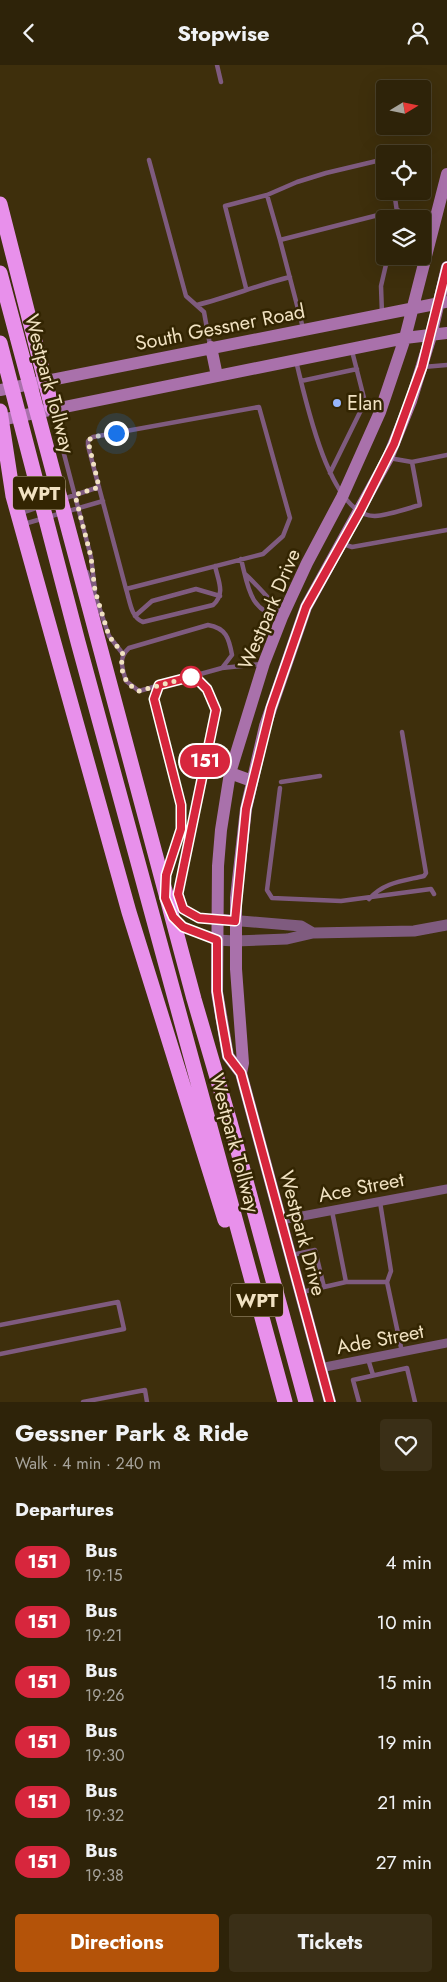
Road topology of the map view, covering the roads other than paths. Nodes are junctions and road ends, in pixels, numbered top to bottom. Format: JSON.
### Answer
{"nodes":[{"id":1,"x":217,"y":65,"type":"edge"},
{"id":2,"x":221,"y":82,"type":"dead end"},
{"id":3,"x":149,"y":160,"type":"dead end"},
{"id":4,"x":376,"y":161,"type":"edge"},
{"id":5,"x":447,"y":174,"type":"edge"},
{"id":6,"x":267,"y":195,"type":"junction"},
{"id":7,"x":396,"y":200,"type":"edge"},
{"id":8,"x":0,"y":204,"type":"edge"},
{"id":9,"x":398,"y":210,"type":"edge"},
{"id":10,"x":376,"y":216,"type":"edge"},
{"id":11,"x":280,"y":240,"type":"junction"},
{"id":12,"x":386,"y":265,"type":"edge"},
{"id":13,"x":447,"y":267,"type":"edge"},
{"id":14,"x":0,"y":273,"type":"edge"},
{"id":15,"x":290,"y":277,"type":"junction"},
{"id":16,"x":246,"y":288,"type":"junction"},
{"id":17,"x":443,"y":303,"type":"edge"},
{"id":18,"x":197,"y":305,"type":"junction"},
{"id":19,"x":414,"y":307,"type":"junction"},
{"id":20,"x":382,"y":313,"type":"junction"},
{"id":21,"x":303,"y":329,"type":"junction"},
{"id":22,"x":447,"y":333,"type":"edge"},
{"id":23,"x":431,"y":336,"type":"junction"},
{"id":24,"x":405,"y":338,"type":"junction"},
{"id":25,"x":0,"y":343,"type":"edge"},
{"id":26,"x":211,"y":347,"type":"junction"},
{"id":27,"x":352,"y":349,"type":"junction"},
{"id":28,"x":296,"y":360,"type":"junction"},
{"id":29,"x":447,"y":365,"type":"edge"},
{"id":30,"x":422,"y":367,"type":"junction"},
{"id":31,"x":357,"y":369,"type":"junction"},
{"id":32,"x":217,"y":376,"type":"junction"},
{"id":33,"x":45,"y":381,"type":"junction"},
{"id":34,"x":301,"y":381,"type":"junction"},
{"id":35,"x":0,"y":390,"type":"edge"},
{"id":36,"x":365,"y":402,"type":"junction"},
{"id":37,"x":52,"y":408,"type":"junction"},
{"id":38,"x":380,"y":412,"type":"junction"},
{"id":39,"x":0,"y":417,"type":"edge"},
{"id":40,"x":447,"y":455,"type":"edge"},
{"id":41,"x":388,"y":458,"type":"junction"},
{"id":42,"x":412,"y":461,"type":"junction"},
{"id":43,"x":330,"y":473,"type":"junction"},
{"id":44,"x":99,"y":487,"type":"junction"},
{"id":45,"x":75,"y":495,"type":"junction"},
{"id":46,"x":342,"y":497,"type":"junction"},
{"id":47,"x":102,"y":501,"type":"junction"},
{"id":48,"x":78,"y":508,"type":"junction"},
{"id":49,"x":360,"y":511,"type":"junction"},
{"id":50,"x":62,"y":513,"type":"junction"},
{"id":51,"x":19,"y":520,"type":"junction"},
{"id":52,"x":447,"y":529,"type":"edge"},
{"id":53,"x":342,"y":543,"type":"junction"},
{"id":54,"x":241,"y":559,"type":"junction"},
{"id":55,"x":215,"y":566,"type":"junction"},
{"id":56,"x":245,"y":574,"type":"junction"},
{"id":57,"x":126,"y":589,"type":"junction"},
{"id":58,"x":95,"y":591,"type":"junction"},
{"id":59,"x":220,"y":596,"type":"junction"},
{"id":60,"x":135,"y":616,"type":"junction"},
{"id":61,"x":282,"y":617,"type":"junction"},
{"id":62,"x":299,"y":625,"type":"junction"},
{"id":63,"x":123,"y":654,"type":"junction"},
{"id":64,"x":264,"y":663,"type":"junction"},
{"id":65,"x":222,"y":668,"type":"junction"},
{"id":66,"x":194,"y":676,"type":"junction"},
{"id":67,"x":159,"y":685,"type":"junction"},
{"id":68,"x":402,"y":732,"type":"dead end"},
{"id":69,"x":230,"y":773,"type":"junction"},
{"id":70,"x":320,"y":776,"type":"dead end"},
{"id":71,"x":252,"y":781,"type":"junction"},
{"id":72,"x":434,"y":894,"type":"dead end"},
{"id":73,"x":369,"y":899,"type":"junction"},
{"id":74,"x":217,"y":919,"type":"junction"},
{"id":75,"x":235,"y":921,"type":"junction"},
{"id":76,"x":447,"y":925,"type":"edge"},
{"id":77,"x":313,"y":933,"type":"junction"},
{"id":78,"x":217,"y":940,"type":"junction"},
{"id":79,"x":235,"y":941,"type":"junction"},
{"id":80,"x":241,"y":1073,"type":"junction"},
{"id":81,"x":447,"y":1189,"type":"edge"},
{"id":82,"x":380,"y":1202,"type":"junction"},
{"id":83,"x":332,"y":1211,"type":"junction"},
{"id":84,"x":281,"y":1220,"type":"junction"},
{"id":85,"x":243,"y":1249,"type":"junction"},
{"id":86,"x":290,"y":1255,"type":"junction"},
{"id":87,"x":346,"y":1282,"type":"junction"},
{"id":88,"x":387,"y":1282,"type":"junction"},
{"id":89,"x":324,"y":1287,"type":"junction"},
{"id":90,"x":300,"y":1293,"type":"junction"},
{"id":91,"x":0,"y":1325,"type":"edge"},
{"id":92,"x":447,"y":1343,"type":"edge"},
{"id":93,"x":402,"y":1352,"type":"junction"},
{"id":94,"x":0,"y":1354,"type":"edge"},
{"id":95,"x":368,"y":1359,"type":"junction"},
{"id":96,"x":320,"y":1368,"type":"junction"},
{"id":97,"x":373,"y":1375,"type":"junction"},
{"id":98,"x":83,"y":1402,"type":"edge"},
{"id":99,"x":147,"y":1402,"type":"edge"},
{"id":100,"x":285,"y":1402,"type":"edge"},
{"id":101,"x":306,"y":1402,"type":"edge"},
{"id":102,"x":330,"y":1402,"type":"edge"},
{"id":103,"x":359,"y":1402,"type":"edge"},
{"id":104,"x":415,"y":1402,"type":"edge"}],
"edges":[{"from":1,"to":2,"type":"lane"},
{"from":3,"to":18,"type":"lane"},
{"from":4,"to":6,"type":"lane"},
{"from":5,"to":19,"type":"main road","name":"Westpark Drive"},
{"from":6,"to":11,"type":"lane"},
{"from":6,"to":16,"type":"lane"},
{"from":7,"to":9,"type":"lane"},
{"from":8,"to":33,"type":"highway"},
{"from":10,"to":11,"type":"lane"},
{"from":11,"to":15,"type":"lane"},
{"from":12,"to":20,"type":"lane"},
{"from":13,"to":17,"type":"main road","name":"Westpark Drive"},
{"from":14,"to":101,"type":"highway","name":"Westpark Tollway","number":"WPT"},
{"from":15,"to":16,"type":"lane"},
{"from":15,"to":21,"type":"lane"},
{"from":16,"to":18,"type":"lane"},
{"from":17,"to":19,"type":"main road","name":"South Gessner Road"},
{"from":17,"to":23,"type":"main road","name":"Westpark Drive"},
{"from":18,"to":26,"type":"lane"},
{"from":19,"to":20,"type":"main road","name":"South Gessner Road"},
{"from":19,"to":24,"type":"main road","name":"Westpark Drive"},
{"from":20,"to":21,"type":"main road","name":"South Gessner Road"},
{"from":21,"to":26,"type":"main road","name":"South Gessner Road"},
{"from":22,"to":23,"type":"main road"},
{"from":23,"to":24,"type":"main road"},
{"from":23,"to":30,"type":"main road","name":"Westpark Drive"},
{"from":24,"to":27,"type":"main road"},
{"from":24,"to":38,"type":"main road","name":"Westpark Drive"},
{"from":25,"to":85,"type":"highway","name":"Westpark Tollway","number":"WPT"},
{"from":26,"to":32,"type":"main road"},
{"from":26,"to":33,"type":"main road","name":"South Gessner Road"},
{"from":27,"to":28,"type":"main road"},
{"from":27,"to":31,"type":"lane"},
{"from":28,"to":32,"type":"main road"},
{"from":28,"to":34,"type":"lane"},
{"from":29,"to":30,"type":"lane"},
{"from":30,"to":41,"type":"main road","name":"Westpark Drive"},
{"from":31,"to":34,"type":"lane"},
{"from":31,"to":36,"type":"lane"},
{"from":32,"to":37,"type":"main road"},
{"from":33,"to":35,"type":"main road","name":"South Gessner Road"},
{"from":33,"to":37,"type":"highway"},
{"from":34,"to":43,"type":"lane"},
{"from":36,"to":38,"type":"lane"},
{"from":36,"to":43,"type":"lane"},
{"from":37,"to":39,"type":"main road"},
{"from":37,"to":45,"type":"lane"},
{"from":38,"to":46,"type":"main road","name":"Westpark Drive"},
{"from":39,"to":51,"type":"highway"},
{"from":40,"to":42,"type":"lane"},
{"from":41,"to":42,"type":"lane"},
{"from":41,"to":49,"type":"main road","name":"Westpark Drive"},
{"from":42,"to":49,"type":"lane"},
{"from":43,"to":46,"type":"lane"},
{"from":44,"to":45,"type":"lane"},
{"from":44,"to":47,"type":"lane"},
{"from":44,"to":54,"type":"lane"},
{"from":45,"to":48,"type":"lane"},
{"from":45,"to":51,"type":"lane"},
{"from":46,"to":49,"type":"lane"},
{"from":46,"to":61,"type":"main road","name":"Westpark Drive"},
{"from":47,"to":48,"type":"lane"},
{"from":47,"to":57,"type":"lane"},
{"from":48,"to":50,"type":"lane"},
{"from":48,"to":58,"type":"lane"},
{"from":49,"to":53,"type":"main road","name":"Westpark Drive"},
{"from":50,"to":51,"type":"lane"},
{"from":50,"to":58,"type":"lane"},
{"from":51,"to":85,"type":"highway"},
{"from":52,"to":53,"type":"lane"},
{"from":53,"to":62,"type":"main road","name":"Westpark Drive"},
{"from":54,"to":55,"type":"lane"},
{"from":54,"to":56,"type":"lane"},
{"from":55,"to":57,"type":"lane"},
{"from":55,"to":59,"type":"lane"},
{"from":56,"to":61,"type":"lane"},
{"from":56,"to":61,"type":"lane"},
{"from":57,"to":60,"type":"lane"},
{"from":58,"to":63,"type":"lane"},
{"from":59,"to":60,"type":"lane"},
{"from":59,"to":60,"type":"lane"},
{"from":61,"to":62,"type":"main road"},
{"from":61,"to":64,"type":"main road","name":"Westpark Drive"},
{"from":62,"to":71,"type":"main road","name":"Westpark Drive"},
{"from":63,"to":65,"type":"lane"},
{"from":63,"to":67,"type":"lane"},
{"from":64,"to":65,"type":"lane"},
{"from":64,"to":69,"type":"main road","name":"Westpark Drive"},
{"from":65,"to":66,"type":"lane"},
{"from":66,"to":67,"type":"lane"},
{"from":66,"to":74,"type":"lane"},
{"from":67,"to":78,"type":"lane"},
{"from":68,"to":73,"type":"lane"},
{"from":69,"to":71,"type":"main road"},
{"from":69,"to":74,"type":"main road","name":"Westpark Drive"},
{"from":70,"to":73,"type":"lane"},
{"from":71,"to":75,"type":"main road","name":"Westpark Drive"},
{"from":72,"to":73,"type":"lane"},
{"from":74,"to":75,"type":"street"},
{"from":74,"to":78,"type":"main road","name":"Westpark Drive"},
{"from":75,"to":77,"type":"street"},
{"from":75,"to":79,"type":"main road","name":"Westpark Drive"},
{"from":76,"to":77,"type":"street"},
{"from":77,"to":79,"type":"street"},
{"from":78,"to":79,"type":"street"},
{"from":78,"to":80,"type":"main road","name":"Westpark Drive"},
{"from":79,"to":80,"type":"main road","name":"Westpark Drive"},
{"from":80,"to":84,"type":"main road","name":"Westpark Drive"},
{"from":81,"to":82,"type":"street","name":"Ace Street"},
{"from":82,"to":83,"type":"street","name":"Ace Street"},
{"from":82,"to":88,"type":"lane"},
{"from":83,"to":84,"type":"street","name":"Ace Street"},
{"from":83,"to":87,"type":"lane"},
{"from":84,"to":86,"type":"main road","name":"Westpark Drive"},
{"from":85,"to":100,"type":"highway","name":"Westpark Tollway","number":"WPT"},
{"from":86,"to":89,"type":"lane"},
{"from":86,"to":90,"type":"main road","name":"Westpark Drive"},
{"from":87,"to":88,"type":"lane"},
{"from":87,"to":89,"type":"lane"},
{"from":88,"to":93,"type":"lane"},
{"from":89,"to":90,"type":"lane"},
{"from":90,"to":96,"type":"main road","name":"Westpark Drive"},
{"from":91,"to":94,"type":"lane"},
{"from":92,"to":93,"type":"street","name":"Ade Street"},
{"from":93,"to":95,"type":"street","name":"Ade Street"},
{"from":95,"to":96,"type":"street","name":"Ade Street"},
{"from":95,"to":97,"type":"lane"},
{"from":96,"to":102,"type":"main road","name":"Westpark Drive"},
{"from":97,"to":103,"type":"lane"},
{"from":97,"to":104,"type":"lane"},
{"from":98,"to":99,"type":"lane"}]}
